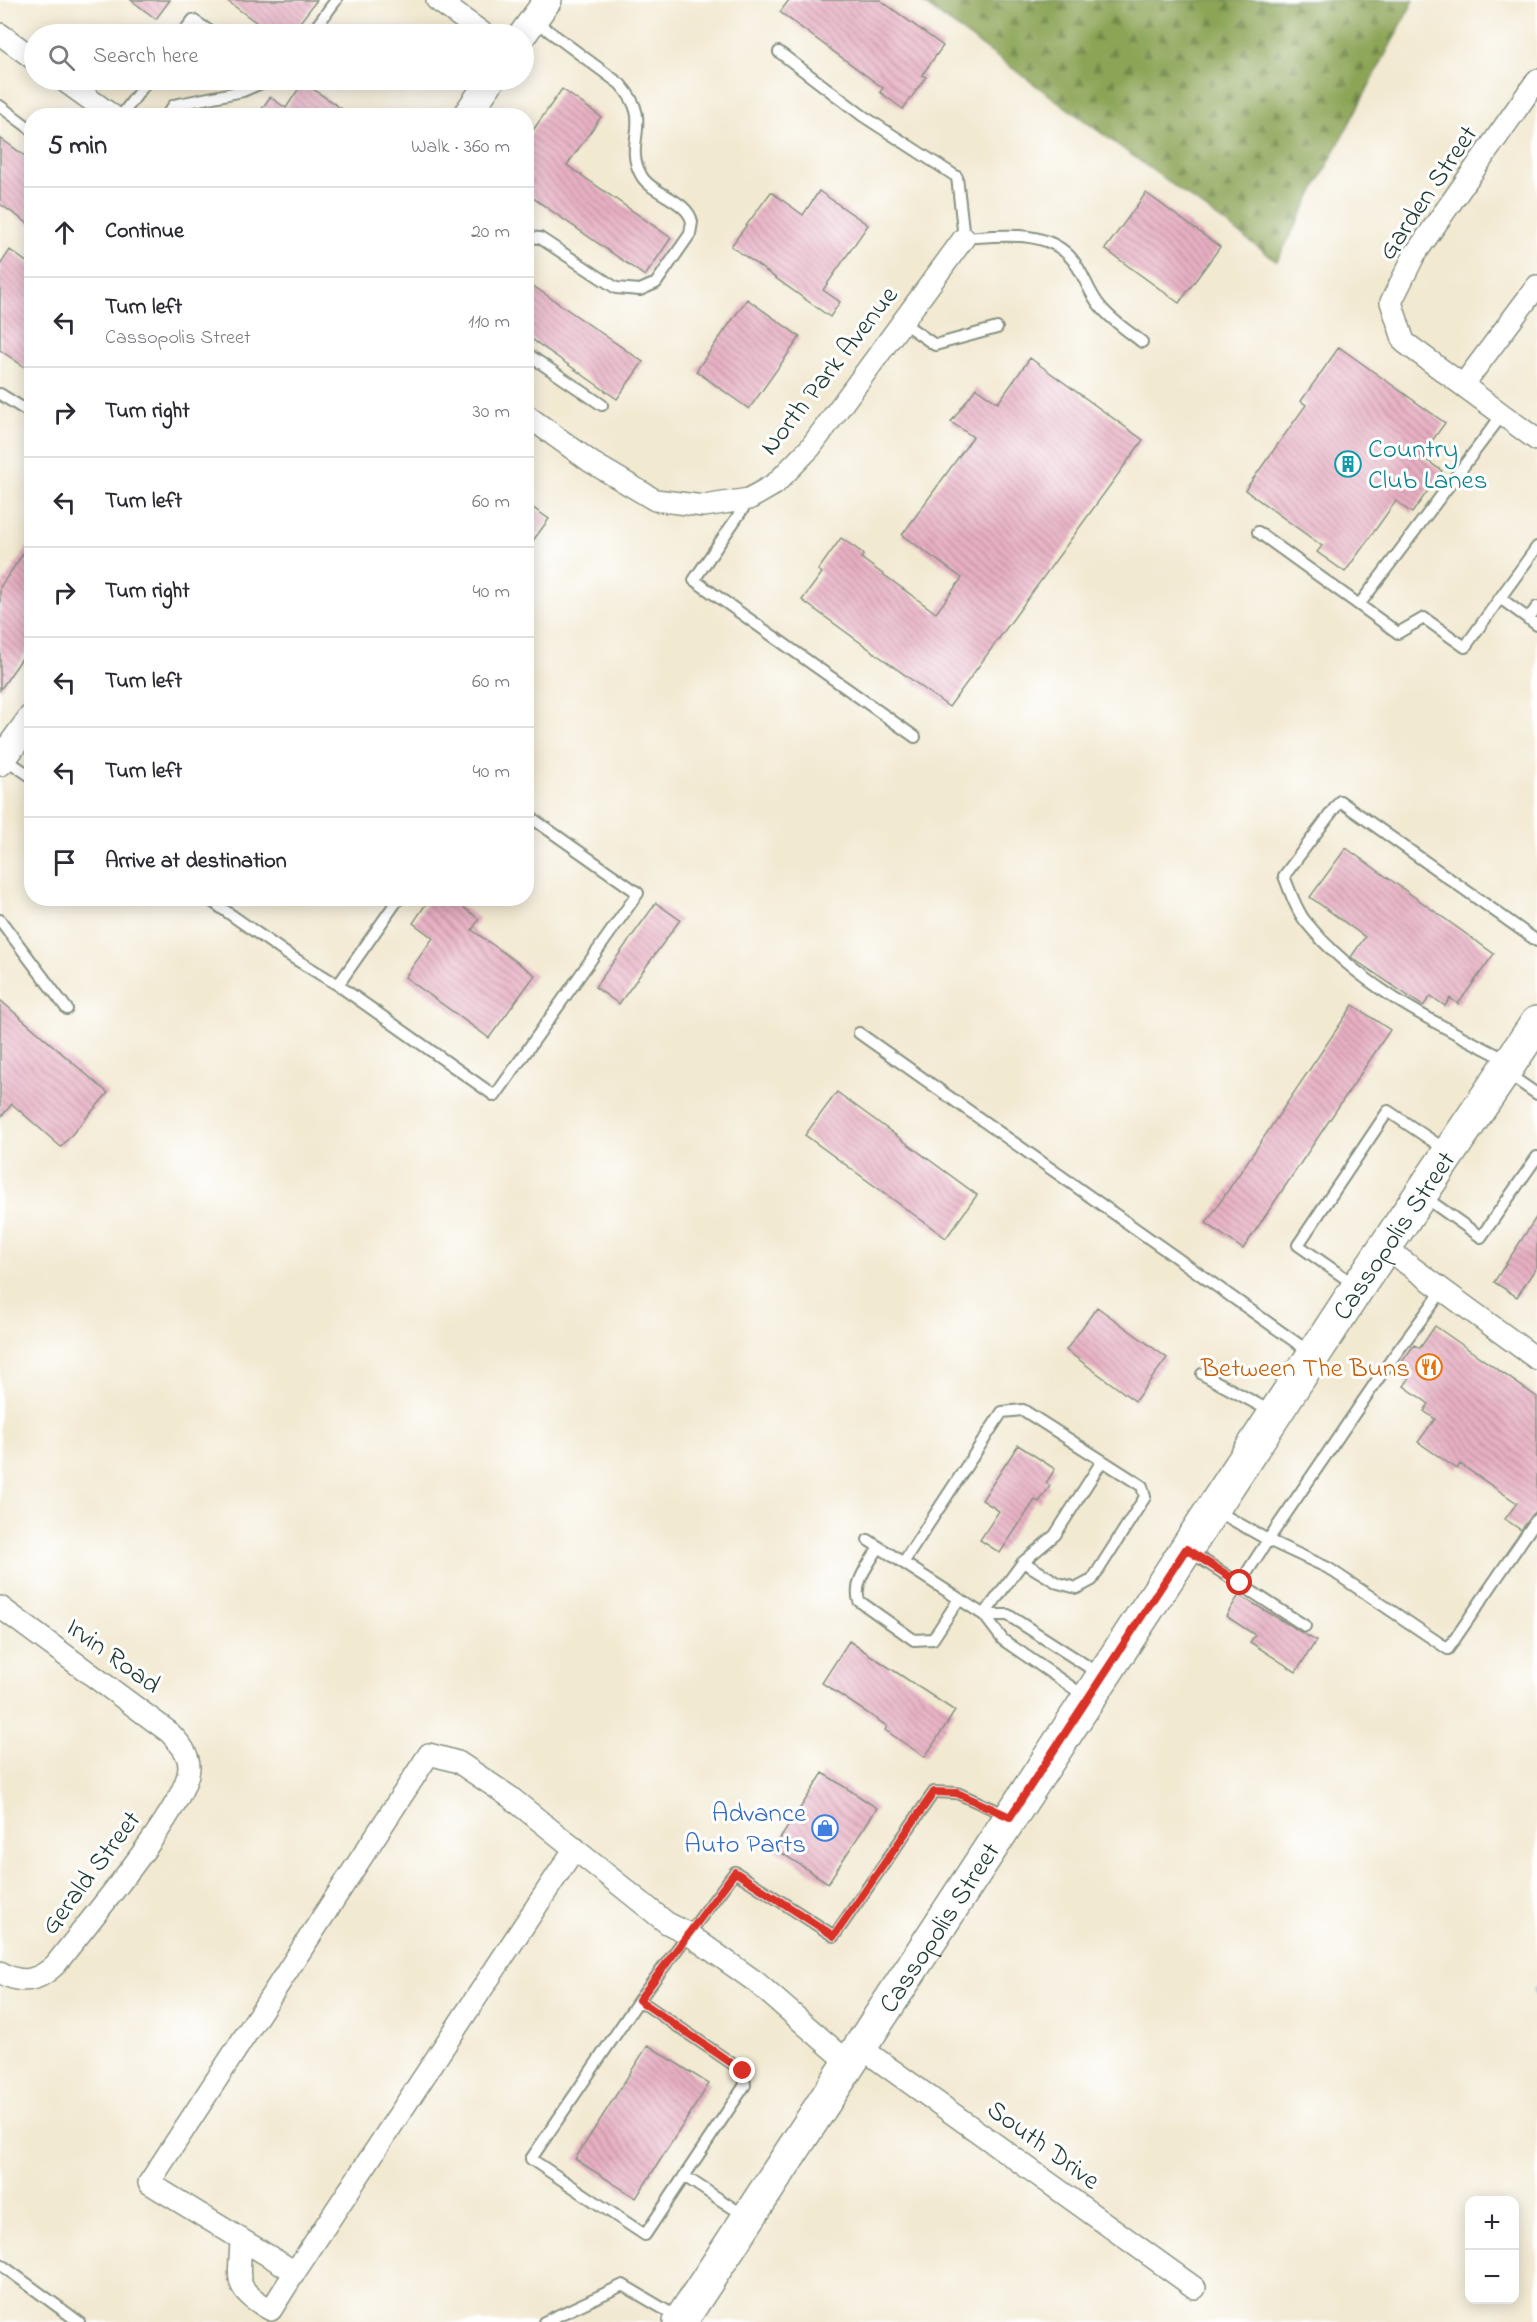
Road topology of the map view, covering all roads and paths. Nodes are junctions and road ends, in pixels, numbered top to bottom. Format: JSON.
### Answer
{"nodes":[{"id":1,"x":336,"y":0,"type":"edge"},
{"id":2,"x":437,"y":0,"type":"edge"},
{"id":3,"x":535,"y":18,"type":"edge"},
{"id":4,"x":318,"y":24,"type":"edge"},
{"id":5,"x":470,"y":24,"type":"edge"},
{"id":6,"x":0,"y":34,"type":"edge"},
{"id":7,"x":24,"y":52,"type":"edge"},
{"id":8,"x":778,"y":52,"type":"dead end"},
{"id":9,"x":1537,"y":80,"type":"edge"},
{"id":10,"x":77,"y":90,"type":"edge"},
{"id":11,"x":140,"y":90,"type":"edge"},
{"id":12,"x":245,"y":90,"type":"edge"},
{"id":13,"x":484,"y":90,"type":"edge"},
{"id":14,"x":0,"y":106,"type":"edge"},
{"id":15,"x":102,"y":108,"type":"edge"},
{"id":16,"x":127,"y":108,"type":"edge"},
{"id":17,"x":172,"y":108,"type":"edge"},
{"id":18,"x":472,"y":108,"type":"edge"},
{"id":19,"x":24,"y":124,"type":"edge"},
{"id":20,"x":534,"y":238,"type":"edge"},
{"id":21,"x":964,"y":238,"type":"junction"},
{"id":22,"x":1537,"y":286,"type":"edge"},
{"id":23,"x":902,"y":322,"type":"junction"},
{"id":24,"x":997,"y":328,"type":"dead end"},
{"id":25,"x":1142,"y":342,"type":"dead end"},
{"id":26,"x":534,"y":358,"type":"edge"},
{"id":27,"x":1463,"y":385,"type":"junction"},
{"id":28,"x":0,"y":393,"type":"edge"},
{"id":29,"x":602,"y":405,"type":"dead end"},
{"id":30,"x":24,"y":409,"type":"edge"},
{"id":31,"x":1502,"y":415,"type":"junction"},
{"id":32,"x":534,"y":421,"type":"edge"},
{"id":33,"x":1537,"y":440,"type":"edge"},
{"id":34,"x":749,"y":499,"type":"junction"},
{"id":35,"x":1258,"y":532,"type":"dead end"},
{"id":36,"x":1537,"y":547,"type":"edge"},
{"id":37,"x":1500,"y":598,"type":"junction"},
{"id":38,"x":1359,"y":605,"type":"junction"},
{"id":39,"x":1537,"y":607,"type":"edge"},
{"id":40,"x":1533,"y":622,"type":"edge"},
{"id":41,"x":24,"y":729,"type":"edge"},
{"id":42,"x":915,"y":737,"type":"dead end"},
{"id":43,"x":2,"y":760,"type":"edge"},
{"id":44,"x":24,"y":772,"type":"edge"},
{"id":45,"x":534,"y":820,"type":"edge"},
{"id":46,"x":218,"y":906,"type":"edge"},
{"id":47,"x":393,"y":906,"type":"edge"},
{"id":48,"x":0,"y":920,"type":"edge"},
{"id":49,"x":1537,"y":941,"type":"edge"},
{"id":50,"x":338,"y":985,"type":"junction"},
{"id":51,"x":67,"y":1009,"type":"dead end"},
{"id":52,"x":1537,"y":1023,"type":"edge"},
{"id":53,"x":859,"y":1033,"type":"dead end"},
{"id":54,"x":1507,"y":1066,"type":"junction"},
{"id":55,"x":1537,"y":1094,"type":"edge"},
{"id":56,"x":1449,"y":1152,"type":"junction"},
{"id":57,"x":1537,"y":1157,"type":"edge"},
{"id":58,"x":1420,"y":1194,"type":"junction"},
{"id":59,"x":1384,"y":1247,"type":"junction"},
{"id":60,"x":1358,"y":1287,"type":"junction"},
{"id":61,"x":1443,"y":1290,"type":"junction"},
{"id":62,"x":1313,"y":1355,"type":"junction"},
{"id":63,"x":1537,"y":1359,"type":"edge"},
{"id":64,"x":1202,"y":1374,"type":"dead end"},
{"id":65,"x":1275,"y":1414,"type":"junction"},
{"id":66,"x":1102,"y":1461,"type":"junction"},
{"id":67,"x":1213,"y":1509,"type":"junction"},
{"id":68,"x":1537,"y":1519,"type":"edge"},
{"id":69,"x":868,"y":1540,"type":"dead end"},
{"id":70,"x":1268,"y":1540,"type":"junction"},
{"id":71,"x":879,"y":1547,"type":"junction"},
{"id":72,"x":1186,"y":1549,"type":"junction"},
{"id":73,"x":1023,"y":1562,"type":"junction"},
{"id":74,"x":903,"y":1563,"type":"junction"},
{"id":75,"x":1240,"y":1583,"type":"junction"},
{"id":76,"x":959,"y":1599,"type":"junction"},
{"id":77,"x":0,"y":1607,"type":"edge"},
{"id":78,"x":984,"y":1615,"type":"junction"},
{"id":79,"x":1305,"y":1626,"type":"dead end"},
{"id":80,"x":1096,"y":1687,"type":"junction"},
{"id":81,"x":188,"y":1756,"type":"joint"},
{"id":82,"x":1010,"y":1817,"type":"junction"},
{"id":83,"x":575,"y":1848,"type":"junction"},
{"id":84,"x":687,"y":1933,"type":"junction"},
{"id":85,"x":0,"y":1972,"type":"edge"},
{"id":86,"x":639,"y":2000,"type":"junction"},
{"id":87,"x":855,"y":2055,"type":"junction"},
{"id":88,"x":684,"y":2176,"type":"junction"},
{"id":89,"x":748,"y":2218,"type":"junction"},
{"id":90,"x":241,"y":2239,"type":"junction"},
{"id":91,"x":0,"y":2264,"type":"edge"},
{"id":92,"x":296,"y":2272,"type":"junction"},
{"id":93,"x":1195,"y":2288,"type":"dead end"},
{"id":94,"x":681,"y":2321,"type":"edge"},
{"id":95,"x":79,"y":2322,"type":"edge"},
{"id":96,"x":544,"y":2322,"type":"edge"}],
"edges":[{"from":1,"to":4,"type":"lane"},
{"from":2,"to":5,"type":"street"},
{"from":3,"to":20,"type":"lane"},
{"from":6,"to":7,"type":"street"},
{"from":8,"to":21,"type":"lane"},
{"from":9,"to":27,"type":"street","name":"Garden Street"},
{"from":10,"to":15,"type":"street"},
{"from":11,"to":16,"type":"lane"},
{"from":12,"to":17,"type":"lane"},
{"from":13,"to":18,"type":"street"},
{"from":14,"to":19,"type":"lane"},
{"from":21,"to":23,"type":"street","name":"North Park Avenue"},
{"from":21,"to":25,"type":"lane"},
{"from":22,"to":27,"type":"street"},
{"from":23,"to":24,"type":"lane"},
{"from":23,"to":34,"type":"street","name":"North Park Avenue"},
{"from":26,"to":29,"type":"lane"},
{"from":27,"to":31,"type":"street"},
{"from":28,"to":30,"type":"lane"},
{"from":31,"to":33,"type":"street"},
{"from":31,"to":38,"type":"lane"},
{"from":32,"to":34,"type":"street","name":"North Park Avenue"},
{"from":34,"to":42,"type":"lane"},
{"from":35,"to":38,"type":"lane"},
{"from":36,"to":37,"type":"lane"},
{"from":37,"to":38,"type":"lane"},
{"from":37,"to":40,"type":"lane"},
{"from":39,"to":40,"type":"lane"},
{"from":41,"to":43,"type":"street"},
{"from":43,"to":44,"type":"lane"},
{"from":45,"to":50,"type":"lane"},
{"from":46,"to":50,"type":"lane"},
{"from":47,"to":50,"type":"lane"},
{"from":48,"to":51,"type":"lane"},
{"from":49,"to":54,"type":"lane"},
{"from":52,"to":54,"type":"main road","name":"Cassopolis Street"},
{"from":53,"to":62,"type":"lane"},
{"from":54,"to":55,"type":"lane"},
{"from":54,"to":56,"type":"main road","name":"Cassopolis Street"},
{"from":56,"to":58,"type":"main road","name":"Cassopolis Street"},
{"from":56,"to":60,"type":"lane"},
{"from":57,"to":58,"type":"lane"},
{"from":58,"to":59,"type":"main road","name":"Cassopolis Street"},
{"from":59,"to":60,"type":"main road","name":"Cassopolis Street"},
{"from":59,"to":61,"type":"street"},
{"from":60,"to":62,"type":"main road","name":"Cassopolis Street"},
{"from":61,"to":63,"type":"street"},
{"from":61,"to":70,"type":"lane"},
{"from":62,"to":65,"type":"main road","name":"Cassopolis Street"},
{"from":64,"to":65,"type":"lane"},
{"from":65,"to":67,"type":"main road","name":"Cassopolis Street"},
{"from":66,"to":73,"type":"lane"},
{"from":66,"to":73,"type":"lane"},
{"from":66,"to":74,"type":"lane"},
{"from":67,"to":70,"type":"lane"},
{"from":67,"to":72,"type":"main road","name":"Cassopolis Street"},
{"from":68,"to":70,"type":"lane"},
{"from":69,"to":71,"type":"lane"},
{"from":70,"to":75,"type":"lane"},
{"from":71,"to":74,"type":"lane"},
{"from":71,"to":76,"type":"lane"},
{"from":72,"to":75,"type":"lane"},
{"from":72,"to":80,"type":"main road","name":"Cassopolis Street"},
{"from":73,"to":78,"type":"lane"},
{"from":74,"to":76,"type":"lane"},
{"from":75,"to":79,"type":"lane"},
{"from":76,"to":78,"type":"lane"},
{"from":77,"to":81,"type":"street","name":"Irvin Road"},
{"from":78,"to":80,"type":"lane"},
{"from":78,"to":80,"type":"lane"},
{"from":80,"to":82,"type":"main road","name":"Cassopolis Street"},
{"from":81,"to":85,"type":"street","name":"Gerald Street"},
{"from":82,"to":84,"type":"lane"},
{"from":82,"to":87,"type":"main road","name":"Cassopolis Street"},
{"from":83,"to":84,"type":"street","name":"South Drive"},
{"from":83,"to":90,"type":"street","name":"South Drive"},
{"from":83,"to":92,"type":"street"},
{"from":84,"to":86,"type":"lane"},
{"from":84,"to":87,"type":"street","name":"South Drive"},
{"from":86,"to":88,"type":"lane"},
{"from":86,"to":88,"type":"lane"},
{"from":87,"to":89,"type":"main road","name":"Cassopolis Street"},
{"from":87,"to":93,"type":"street","name":"South Drive"},
{"from":88,"to":89,"type":"lane"},
{"from":89,"to":94,"type":"main road","name":"Cassopolis Street"},
{"from":90,"to":92,"type":"street"},
{"from":90,"to":92,"type":"street"},
{"from":91,"to":95,"type":"lane"},
{"from":94,"to":96,"type":"lane"}]}
